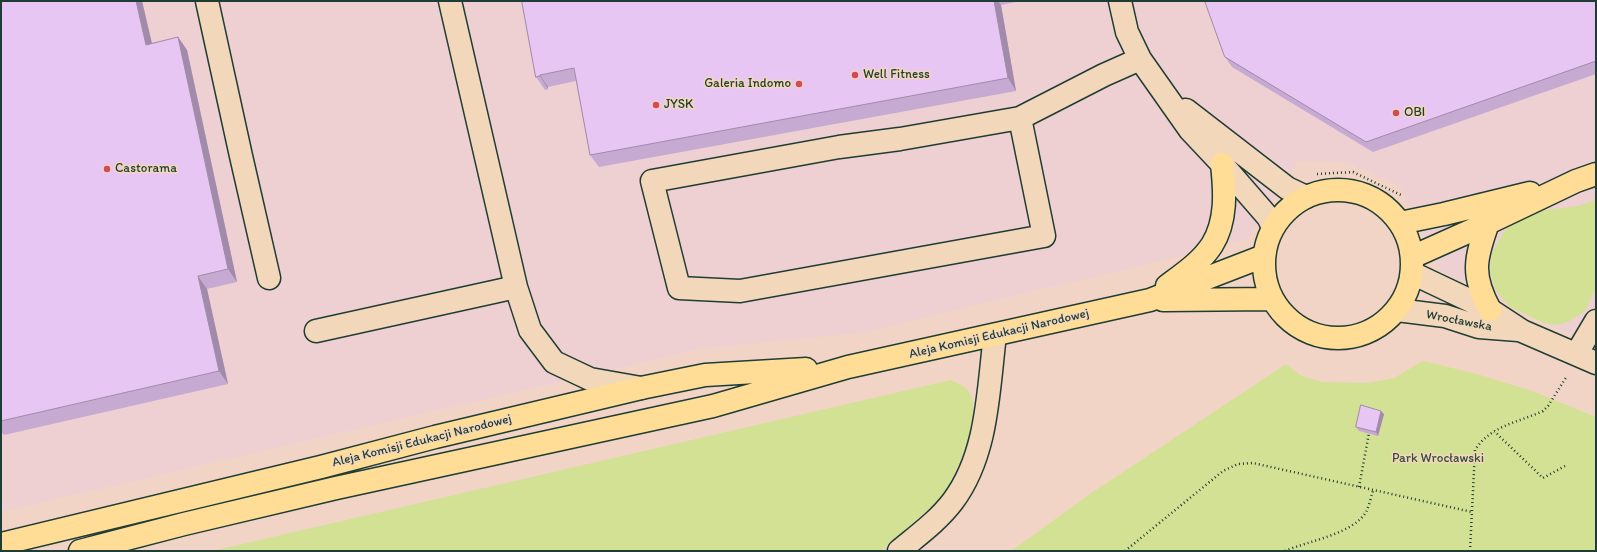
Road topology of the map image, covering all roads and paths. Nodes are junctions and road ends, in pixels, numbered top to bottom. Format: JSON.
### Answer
{"nodes":[{"id":1,"x":207,"y":1,"type":"edge"},
{"id":2,"x":450,"y":1,"type":"edge"},
{"id":3,"x":1120,"y":1,"type":"edge"},
{"id":4,"x":1140,"y":59,"type":"junction"},
{"id":5,"x":1166,"y":95,"type":"junction"},
{"id":6,"x":1020,"y":118,"type":"junction"},
{"id":7,"x":1222,"y":164,"type":"junction"},
{"id":8,"x":1310,"y":174,"type":"dead end"},
{"id":9,"x":1596,"y":174,"type":"edge"},
{"id":10,"x":1576,"y":181,"type":"junction"},
{"id":11,"x":1306,"y":197,"type":"junction"},
{"id":12,"x":1406,"y":198,"type":"dead end"},
{"id":13,"x":1400,"y":223,"type":"junction"},
{"id":14,"x":1488,"y":223,"type":"junction"},
{"id":15,"x":1274,"y":227,"type":"junction"},
{"id":16,"x":1264,"y":256,"type":"junction"},
{"id":17,"x":1412,"y":265,"type":"junction"},
{"id":18,"x":269,"y":278,"type":"dead end"},
{"id":19,"x":516,"y":287,"type":"junction"},
{"id":20,"x":1272,"y":299,"type":"junction"},
{"id":21,"x":1150,"y":300,"type":"junction"},
{"id":22,"x":1397,"y":310,"type":"junction"},
{"id":23,"x":1490,"y":310,"type":"junction"},
{"id":24,"x":1596,"y":321,"type":"edge"},
{"id":25,"x":316,"y":331,"type":"dead end"},
{"id":26,"x":1522,"y":331,"type":"junction"},
{"id":27,"x":995,"y":335,"type":"junction"},
{"id":28,"x":1573,"y":362,"type":"junction"},
{"id":29,"x":1596,"y":363,"type":"edge"},
{"id":30,"x":848,"y":367,"type":"junction"},
{"id":31,"x":641,"y":388,"type":"junction"},
{"id":32,"x":1494,"y":431,"type":"junction"},
{"id":33,"x":1369,"y":433,"type":"edge"},
{"id":34,"x":1565,"y":466,"type":"dead end"},
{"id":35,"x":1359,"y":487,"type":"junction"},
{"id":36,"x":1373,"y":490,"type":"junction"},
{"id":37,"x":1472,"y":512,"type":"junction"},
{"id":38,"x":1,"y":544,"type":"edge"},
{"id":39,"x":80,"y":551,"type":"edge"},
{"id":40,"x":899,"y":551,"type":"edge"},
{"id":41,"x":1125,"y":551,"type":"edge"},
{"id":42,"x":1285,"y":551,"type":"edge"},
{"id":43,"x":1470,"y":551,"type":"edge"}],
"edges":[{"from":1,"to":18,"type":"street"},
{"from":2,"to":19,"type":"street"},
{"from":3,"to":4,"type":"street"},
{"from":4,"to":5,"type":"street"},
{"from":4,"to":6,"type":"street"},
{"from":5,"to":7,"type":"street"},
{"from":5,"to":11,"type":"street"},
{"from":6,"to":6,"type":"street"},
{"from":7,"to":15,"type":"street"},
{"from":7,"to":21,"type":"main road"},
{"from":8,"to":12,"type":"path"},
{"from":9,"to":10,"type":"main road"},
{"from":10,"to":13,"type":"main road"},
{"from":10,"to":14,"type":"main road"},
{"from":11,"to":13,"type":"main road"},
{"from":11,"to":15,"type":"main road"},
{"from":13,"to":17,"type":"main road"},
{"from":14,"to":17,"type":"main road"},
{"from":14,"to":23,"type":"main road"},
{"from":15,"to":16,"type":"main road"},
{"from":16,"to":20,"type":"main road"},
{"from":16,"to":21,"type":"main road","name":"Aleja Komisji Edukacji Narodowej"},
{"from":17,"to":22,"type":"main road"},
{"from":17,"to":23,"type":"street","name":"Wrocławska"},
{"from":19,"to":25,"type":"street"},
{"from":19,"to":31,"type":"street"},
{"from":20,"to":21,"type":"main road","name":"Aleja Komisji Edukacji Narodowej"},
{"from":20,"to":22,"type":"main road"},
{"from":21,"to":27,"type":"main road","name":"Aleja Komisji Edukacji Narodowej"},
{"from":22,"to":26,"type":"street","name":"Wrocławska"},
{"from":23,"to":26,"type":"street","name":"Wrocławska"},
{"from":24,"to":28,"type":"street"},
{"from":26,"to":28,"type":"street","name":"Wrocławska"},
{"from":27,"to":30,"type":"main road","name":"Aleja Komisji Edukacji Narodowej"},
{"from":27,"to":40,"type":"street"},
{"from":28,"to":29,"type":"street","name":"Wrocławska"},
{"from":28,"to":32,"type":"path"},
{"from":30,"to":31,"type":"main road","name":"Aleja Komisji Edukacji Narodowej"},
{"from":30,"to":39,"type":"main road","name":"Aleja Komisji Edukacji Narodowej"},
{"from":31,"to":38,"type":"main road","name":"Aleja Komisji Edukacji Narodowej"},
{"from":32,"to":34,"type":"path"},
{"from":32,"to":37,"type":"path"},
{"from":33,"to":35,"type":"path"},
{"from":35,"to":36,"type":"path"},
{"from":35,"to":41,"type":"path"},
{"from":36,"to":37,"type":"path"},
{"from":36,"to":42,"type":"path"},
{"from":37,"to":43,"type":"path"}]}
